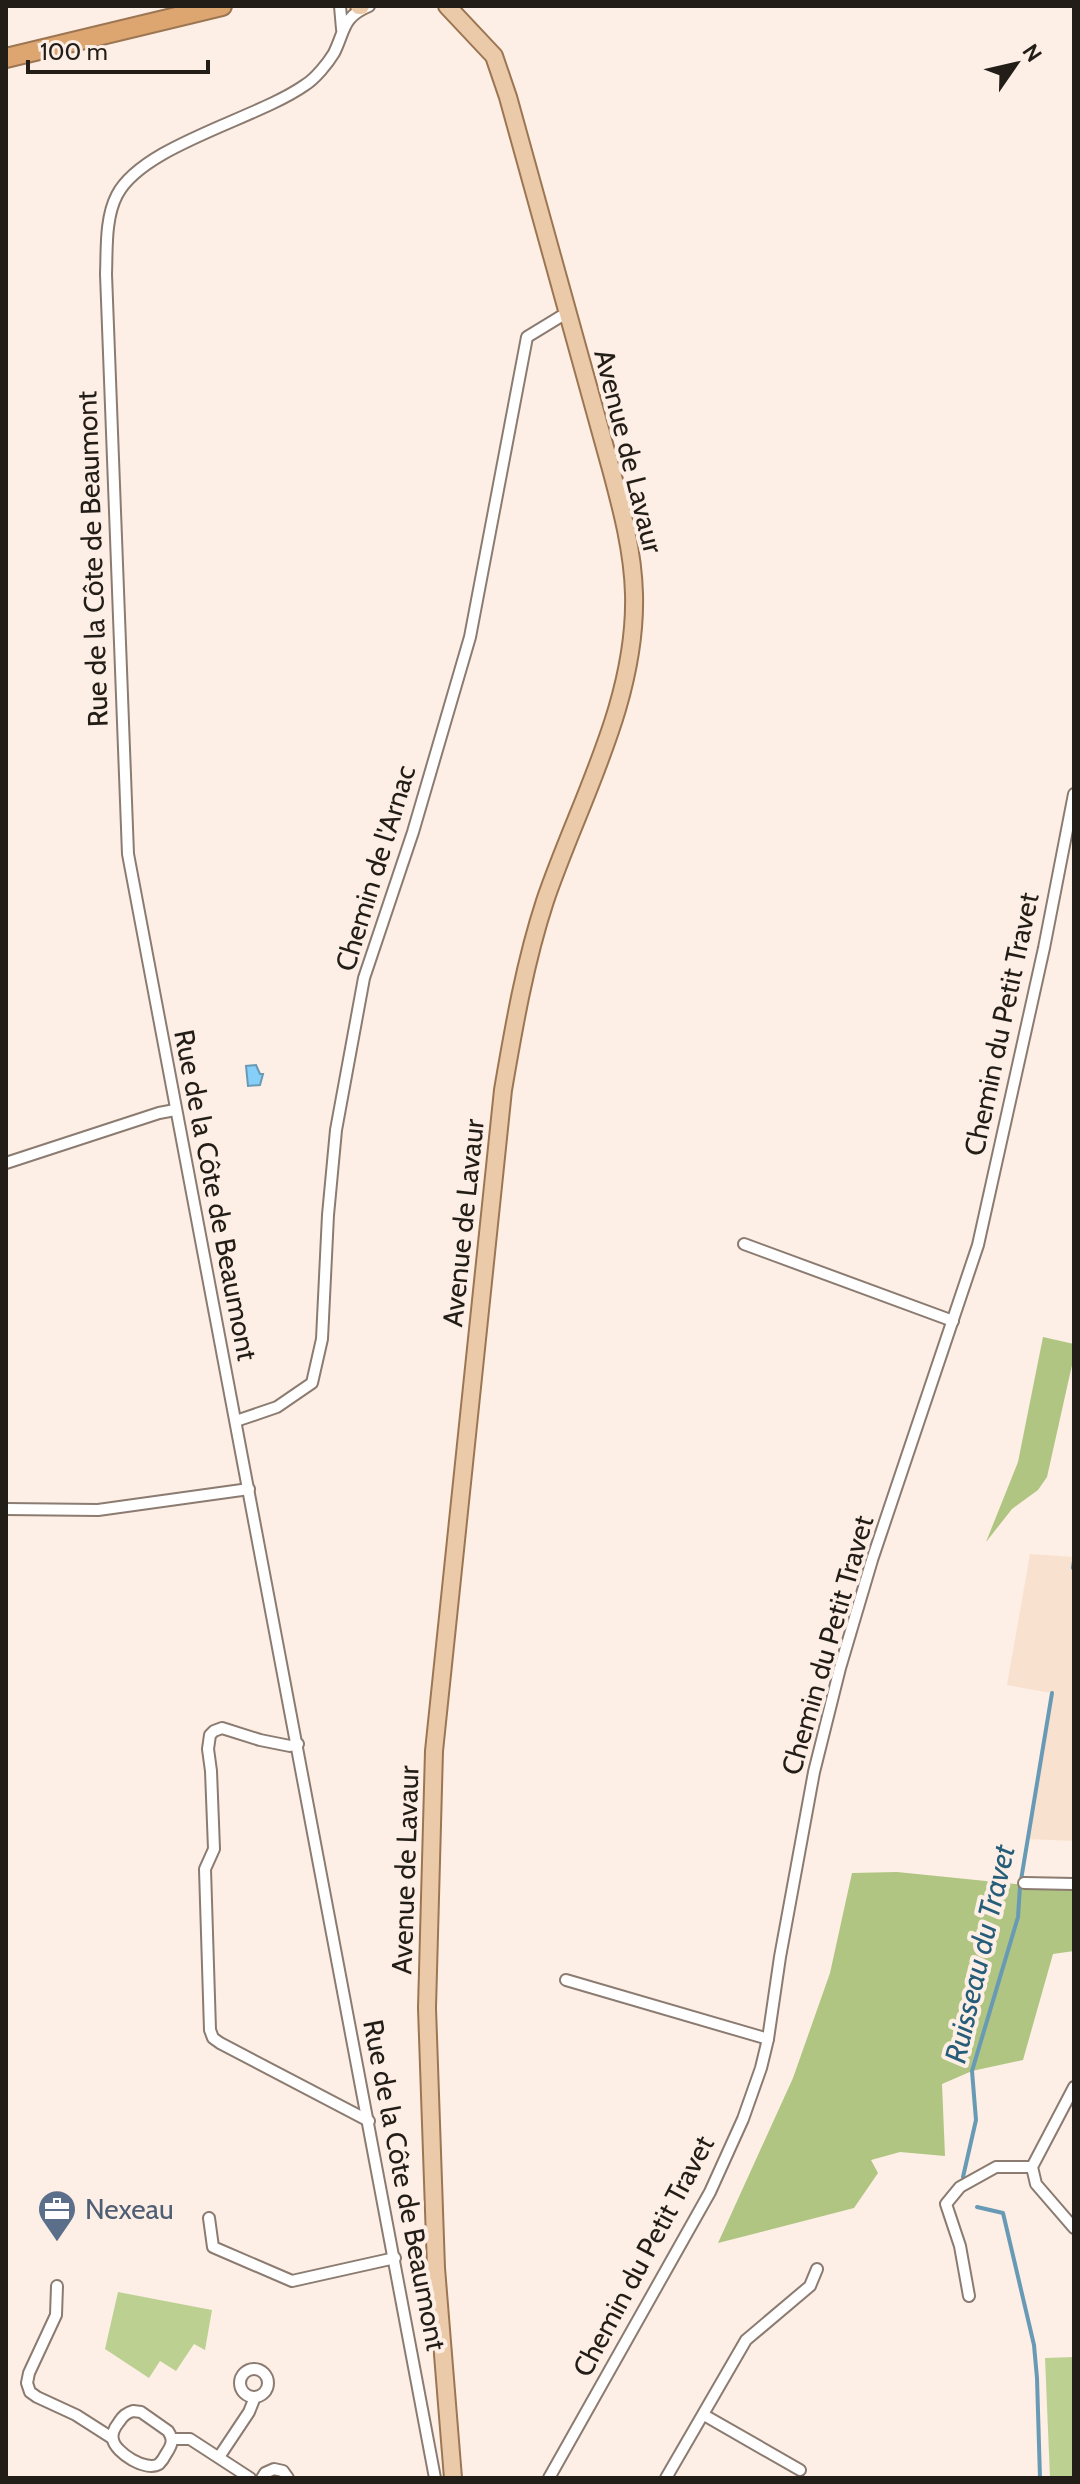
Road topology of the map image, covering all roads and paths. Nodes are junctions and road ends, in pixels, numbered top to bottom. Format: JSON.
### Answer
{"nodes":[{"id":1,"x":222,"y":6,"type":"edge"},
{"id":2,"x":340,"y":6,"type":"edge"},
{"id":3,"x":369,"y":6,"type":"edge"},
{"id":4,"x":434,"y":6,"type":"edge"},
{"id":5,"x":447,"y":6,"type":"edge"},
{"id":6,"x":462,"y":20,"type":"junction"},
{"id":7,"x":342,"y":29,"type":"junction"},
{"id":8,"x":6,"y":58,"type":"edge"},
{"id":9,"x":568,"y":312,"type":"junction"},
{"id":10,"x":1074,"y":794,"type":"edge"},
{"id":11,"x":175,"y":1110,"type":"junction"},
{"id":12,"x":6,"y":1163,"type":"edge"},
{"id":13,"x":744,"y":1244,"type":"dead end"},
{"id":14,"x":953,"y":1321,"type":"junction"},
{"id":15,"x":236,"y":1421,"type":"junction"},
{"id":16,"x":249,"y":1489,"type":"junction"},
{"id":17,"x":6,"y":1509,"type":"edge"},
{"id":18,"x":298,"y":1744,"type":"junction"},
{"id":19,"x":1024,"y":1883,"type":"dead end"},
{"id":20,"x":1074,"y":1884,"type":"edge"},
{"id":21,"x":566,"y":1980,"type":"dead end"},
{"id":22,"x":768,"y":2039,"type":"junction"},
{"id":23,"x":1074,"y":2087,"type":"edge"},
{"id":24,"x":369,"y":2121,"type":"junction"},
{"id":25,"x":1032,"y":2167,"type":"junction"},
{"id":26,"x":209,"y":2218,"type":"dead end"},
{"id":27,"x":1074,"y":2228,"type":"edge"},
{"id":28,"x":395,"y":2258,"type":"junction"},
{"id":29,"x":817,"y":2269,"type":"dead end"},
{"id":30,"x":57,"y":2286,"type":"dead end"},
{"id":31,"x":969,"y":2296,"type":"dead end"},
{"id":32,"x":255,"y":2397,"type":"dead end"},
{"id":33,"x":704,"y":2415,"type":"junction"},
{"id":34,"x":112,"y":2438,"type":"junction"},
{"id":35,"x":172,"y":2439,"type":"junction"},
{"id":36,"x":219,"y":2457,"type":"junction"},
{"id":37,"x":800,"y":2470,"type":"dead end"},
{"id":38,"x":250,"y":2478,"type":"edge"},
{"id":39,"x":262,"y":2478,"type":"edge"},
{"id":40,"x":288,"y":2478,"type":"edge"},
{"id":41,"x":435,"y":2478,"type":"edge"},
{"id":42,"x":453,"y":2478,"type":"edge"},
{"id":43,"x":549,"y":2478,"type":"edge"},
{"id":44,"x":666,"y":2478,"type":"edge"}],
"edges":[{"from":1,"to":8,"type":"highway"},
{"from":2,"to":7,"type":"street"},
{"from":3,"to":7,"type":"street","name":"Rue de la Côte de Beaumont"},
{"from":4,"to":6,"type":"main road"},
{"from":5,"to":6,"type":"main road","name":"Avenue de Lavaur"},
{"from":6,"to":9,"type":"main road","name":"Avenue de Lavaur"},
{"from":7,"to":11,"type":"street","name":"Rue de la Côte de Beaumont"},
{"from":9,"to":15,"type":"street","name":"Chemin de l'Arnac"},
{"from":9,"to":42,"type":"main road","name":"Avenue de Lavaur"},
{"from":10,"to":14,"type":"street","name":"Chemin du Petit Travet"},
{"from":11,"to":12,"type":"street"},
{"from":11,"to":15,"type":"street","name":"Rue de la Côte de Beaumont"},
{"from":13,"to":14,"type":"street"},
{"from":14,"to":22,"type":"street","name":"Chemin du Petit Travet"},
{"from":15,"to":16,"type":"street","name":"Rue de la Côte de Beaumont"},
{"from":16,"to":17,"type":"street"},
{"from":16,"to":18,"type":"street","name":"Rue de la Côte de Beaumont"},
{"from":18,"to":24,"type":"street","name":"Rue de la Côte de Beaumont"},
{"from":18,"to":24,"type":"street"},
{"from":19,"to":20,"type":"street"},
{"from":21,"to":22,"type":"street"},
{"from":22,"to":43,"type":"street","name":"Chemin du Petit Travet"},
{"from":23,"to":25,"type":"street"},
{"from":24,"to":28,"type":"street","name":"Rue de la Côte de Beaumont"},
{"from":25,"to":27,"type":"street"},
{"from":25,"to":31,"type":"street"},
{"from":26,"to":28,"type":"street"},
{"from":28,"to":41,"type":"street","name":"Rue de la Côte de Beaumont"},
{"from":29,"to":33,"type":"street"},
{"from":30,"to":34,"type":"street"},
{"from":32,"to":36,"type":"street"},
{"from":33,"to":37,"type":"street"},
{"from":33,"to":44,"type":"street"},
{"from":34,"to":35,"type":"street"},
{"from":34,"to":35,"type":"street"},
{"from":35,"to":36,"type":"street"},
{"from":36,"to":38,"type":"street"},
{"from":39,"to":40,"type":"street"}]}
